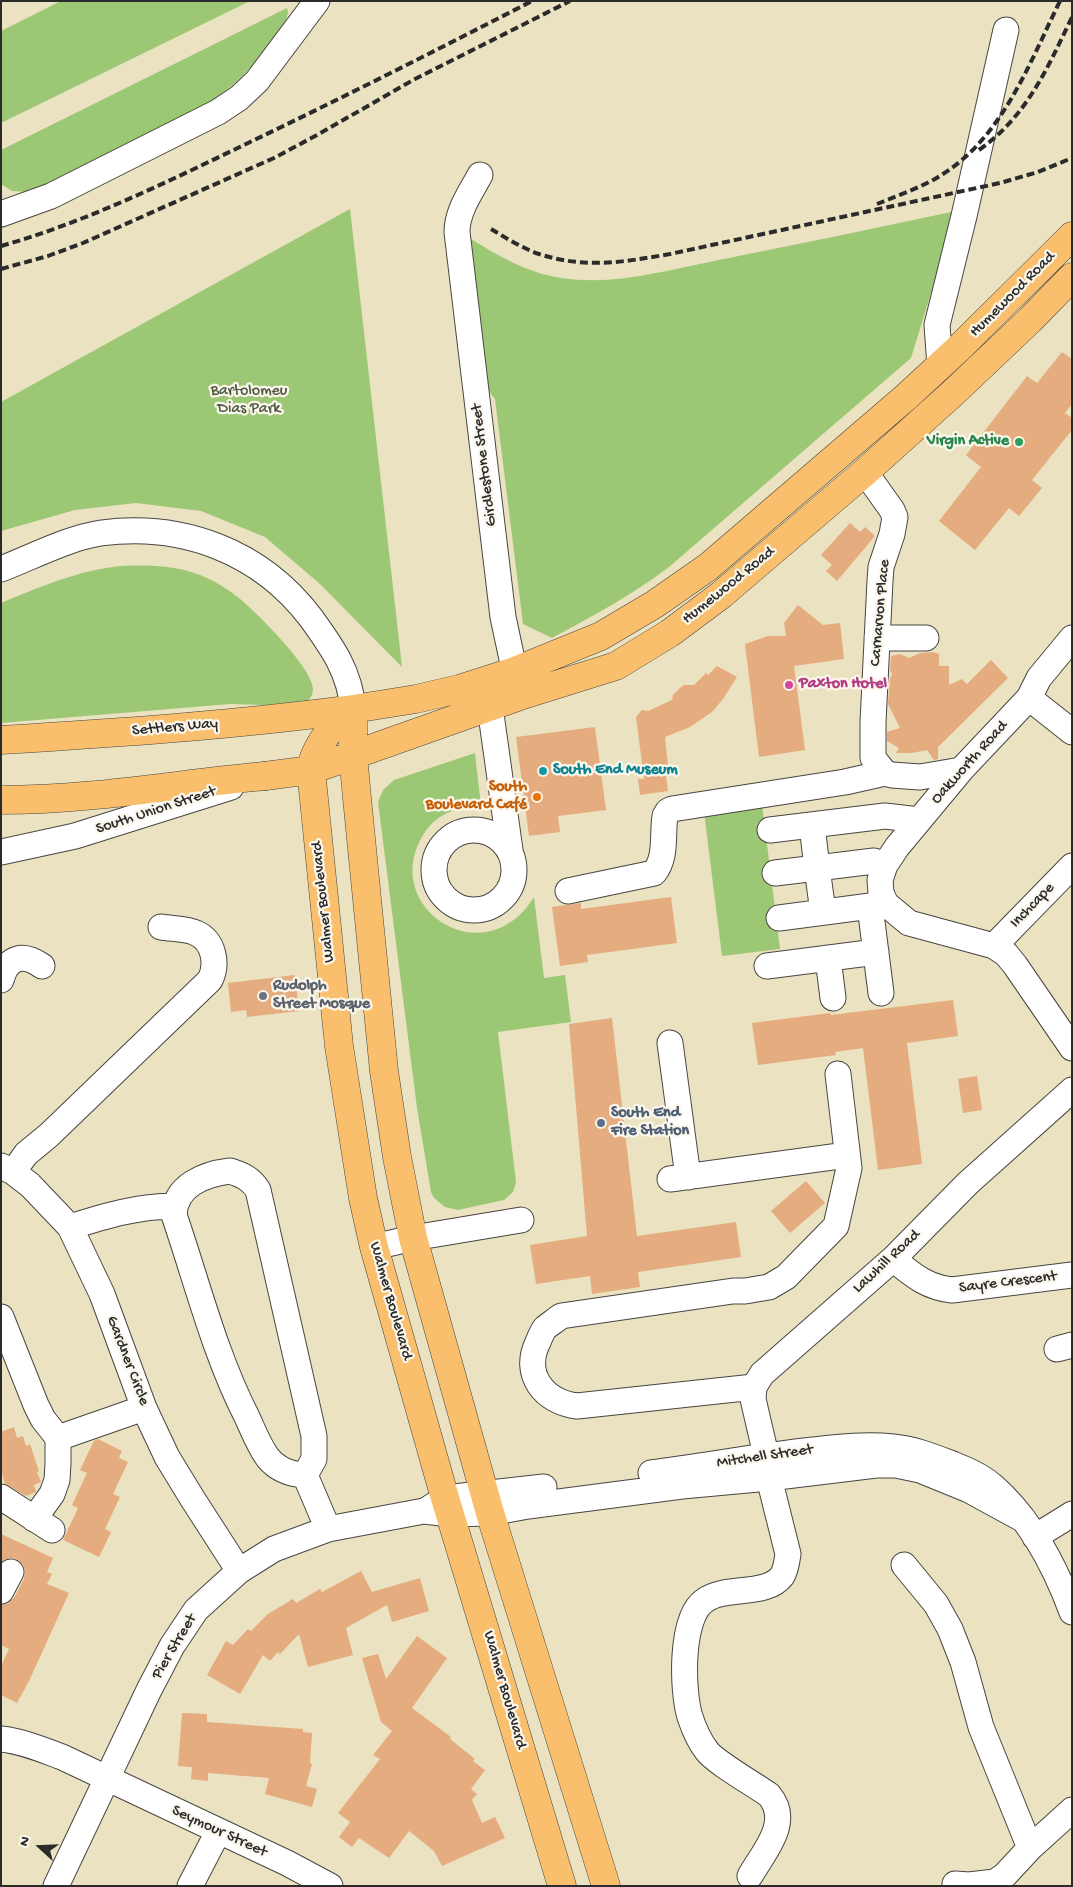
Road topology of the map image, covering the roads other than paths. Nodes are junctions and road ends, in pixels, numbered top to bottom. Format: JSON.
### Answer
{"nodes":[{"id":1,"x":310,"y":5,"type":"edge"},
{"id":2,"x":1006,"y":30,"type":"dead end"},
{"id":3,"x":480,"y":175,"type":"dead end"},
{"id":4,"x":1,"y":214,"type":"edge"},
{"id":5,"x":1072,"y":236,"type":"edge"},
{"id":6,"x":1072,"y":277,"type":"edge"},
{"id":7,"x":940,"y":366,"type":"junction"},
{"id":8,"x":865,"y":472,"type":"junction"},
{"id":9,"x":1,"y":569,"type":"edge"},
{"id":10,"x":877,"y":638,"type":"junction"},
{"id":11,"x":926,"y":638,"type":"dead end"},
{"id":12,"x":1072,"y":638,"type":"edge"},
{"id":13,"x":518,"y":684,"type":"junction"},
{"id":14,"x":1030,"y":698,"type":"junction"},
{"id":15,"x":490,"y":707,"type":"junction"},
{"id":16,"x":350,"y":709,"type":"junction"},
{"id":17,"x":1072,"y":732,"type":"edge"},
{"id":18,"x":1,"y":740,"type":"edge"},
{"id":19,"x":353,"y":755,"type":"junction"},
{"id":20,"x":310,"y":770,"type":"junction"},
{"id":21,"x":960,"y":770,"type":"junction"},
{"id":22,"x":885,"y":772,"type":"junction"},
{"id":23,"x":264,"y":776,"type":"junction"},
{"id":24,"x":1,"y":800,"type":"edge"},
{"id":25,"x":919,"y":820,"type":"junction"},
{"id":26,"x":812,"y":825,"type":"junction"},
{"id":27,"x":770,"y":830,"type":"dead end"},
{"id":28,"x":510,"y":850,"type":"dead end"},
{"id":29,"x":1,"y":852,"type":"edge"},
{"id":30,"x":884,"y":865,"type":"junction"},
{"id":31,"x":1072,"y":866,"type":"edge"},
{"id":32,"x":816,"y":868,"type":"junction"},
{"id":33,"x":775,"y":873,"type":"dead end"},
{"id":34,"x":568,"y":891,"type":"dead end"},
{"id":35,"x":879,"y":901,"type":"junction"},
{"id":36,"x":824,"y":912,"type":"junction"},
{"id":37,"x":779,"y":918,"type":"dead end"},
{"id":38,"x":160,"y":927,"type":"dead end"},
{"id":39,"x":994,"y":946,"type":"junction"},
{"id":40,"x":876,"y":952,"type":"junction"},
{"id":41,"x":828,"y":958,"type":"junction"},
{"id":42,"x":42,"y":966,"type":"dead end"},
{"id":43,"x":767,"y":966,"type":"dead end"},
{"id":44,"x":1,"y":980,"type":"edge"},
{"id":45,"x":881,"y":993,"type":"dead end"},
{"id":46,"x":833,"y":998,"type":"dead end"},
{"id":47,"x":670,"y":1043,"type":"dead end"},
{"id":48,"x":1072,"y":1048,"type":"edge"},
{"id":49,"x":838,"y":1074,"type":"dead end"},
{"id":50,"x":1072,"y":1090,"type":"edge"},
{"id":51,"x":848,"y":1155,"type":"junction"},
{"id":52,"x":7,"y":1169,"type":"edge"},
{"id":53,"x":174,"y":1206,"type":"junction"},
{"id":54,"x":521,"y":1220,"type":"dead end"},
{"id":55,"x":70,"y":1227,"type":"junction"},
{"id":56,"x":413,"y":1238,"type":"junction"},
{"id":57,"x":374,"y":1246,"type":"junction"},
{"id":58,"x":893,"y":1259,"type":"junction"},
{"id":59,"x":1072,"y":1275,"type":"edge"},
{"id":60,"x":1,"y":1317,"type":"edge"},
{"id":61,"x":754,"y":1387,"type":"junction"},
{"id":62,"x":144,"y":1408,"type":"junction"},
{"id":63,"x":58,"y":1438,"type":"junction"},
{"id":64,"x":767,"y":1467,"type":"junction"},
{"id":65,"x":305,"y":1475,"type":"junction"},
{"id":66,"x":1,"y":1497,"type":"edge"},
{"id":67,"x":487,"y":1503,"type":"junction"},
{"id":68,"x":440,"y":1508,"type":"junction"},
{"id":69,"x":1072,"y":1514,"type":"edge"},
{"id":70,"x":328,"y":1528,"type":"junction"},
{"id":71,"x":1029,"y":1528,"type":"junction"},
{"id":72,"x":904,"y":1565,"type":"dead end"},
{"id":73,"x":240,"y":1571,"type":"junction"},
{"id":74,"x":1072,"y":1612,"type":"edge"},
{"id":75,"x":1,"y":1739,"type":"edge"},
{"id":76,"x":107,"y":1778,"type":"junction"},
{"id":77,"x":1072,"y":1810,"type":"edge"},
{"id":78,"x":218,"y":1832,"type":"junction"},
{"id":79,"x":1030,"y":1848,"type":"junction"},
{"id":80,"x":750,"y":1876,"type":"dead end"},
{"id":81,"x":955,"y":1884,"type":"dead end"},
{"id":82,"x":56,"y":1886,"type":"edge"},
{"id":83,"x":190,"y":1886,"type":"edge"},
{"id":84,"x":330,"y":1886,"type":"edge"},
{"id":85,"x":562,"y":1886,"type":"edge"},
{"id":86,"x":606,"y":1886,"type":"edge"}],
"edges":[{"from":1,"to":4,"type":"street"},
{"from":2,"to":7,"type":"street"},
{"from":3,"to":13,"type":"street","name":"Girdlestone Street"},
{"from":5,"to":7,"type":"main road","name":"Humewood Road"},
{"from":6,"to":8,"type":"main road","name":"Humewood Road"},
{"from":7,"to":13,"type":"main road","name":"Humewood Road"},
{"from":8,"to":10,"type":"street","name":"Carnarvon Place"},
{"from":8,"to":13,"type":"main road","name":"Humewood Road"},
{"from":9,"to":16,"type":"street"},
{"from":10,"to":11,"type":"street"},
{"from":10,"to":22,"type":"street","name":"Carnarvon Place"},
{"from":12,"to":14,"type":"street","name":"Oakworth Road"},
{"from":13,"to":15,"type":"main road","name":"Humewood Road"},
{"from":13,"to":16,"type":"main road","name":"Humewood Road"},
{"from":14,"to":17,"type":"street"},
{"from":14,"to":21,"type":"street","name":"Oakworth Road"},
{"from":15,"to":19,"type":"main road","name":"Humewood Road"},
{"from":15,"to":28,"type":"street"},
{"from":16,"to":18,"type":"main road","name":"Settlers Way"},
{"from":16,"to":19,"type":"main road"},
{"from":16,"to":20,"type":"main road","name":"Walmer Boulevard"},
{"from":19,"to":20,"type":"main road","name":"Humewood Road"},
{"from":19,"to":56,"type":"main road"},
{"from":20,"to":23,"type":"main road","name":"South Union Street"},
{"from":20,"to":57,"type":"main road","name":"Walmer Boulevard"},
{"from":21,"to":22,"type":"street"},
{"from":21,"to":25,"type":"street","name":"Oakworth Road"},
{"from":22,"to":34,"type":"street"},
{"from":23,"to":24,"type":"main road"},
{"from":23,"to":29,"type":"street","name":"South Union Street"},
{"from":25,"to":26,"type":"street"},
{"from":25,"to":30,"type":"street","name":"Oakworth Road"},
{"from":26,"to":27,"type":"street"},
{"from":26,"to":32,"type":"street"},
{"from":30,"to":32,"type":"street"},
{"from":30,"to":35,"type":"street"},
{"from":31,"to":39,"type":"street","name":"Inchcape"},
{"from":32,"to":33,"type":"street"},
{"from":32,"to":36,"type":"street"},
{"from":35,"to":36,"type":"street"},
{"from":35,"to":39,"type":"street"},
{"from":35,"to":40,"type":"street"},
{"from":36,"to":37,"type":"street"},
{"from":38,"to":52,"type":"street"},
{"from":39,"to":48,"type":"street"},
{"from":40,"to":41,"type":"street"},
{"from":40,"to":45,"type":"street"},
{"from":41,"to":43,"type":"street"},
{"from":41,"to":46,"type":"street"},
{"from":42,"to":44,"type":"street"},
{"from":47,"to":51,"type":"street"},
{"from":49,"to":51,"type":"street"},
{"from":50,"to":58,"type":"street","name":"Lawhill Road"},
{"from":51,"to":61,"type":"street"},
{"from":52,"to":55,"type":"street","name":"Gardner Circle"},
{"from":53,"to":55,"type":"street"},
{"from":53,"to":65,"type":"street"},
{"from":53,"to":65,"type":"street"},
{"from":54,"to":56,"type":"street"},
{"from":55,"to":62,"type":"street","name":"Gardner Circle"},
{"from":56,"to":57,"type":"street"},
{"from":56,"to":67,"type":"main road"},
{"from":57,"to":68,"type":"main road","name":"Walmer Boulevard"},
{"from":58,"to":59,"type":"street","name":"Sayre Crescent"},
{"from":58,"to":61,"type":"street","name":"Lawhill Road"},
{"from":60,"to":63,"type":"street"},
{"from":61,"to":64,"type":"street"},
{"from":62,"to":63,"type":"street"},
{"from":62,"to":73,"type":"street","name":"Gardner Circle"},
{"from":63,"to":66,"type":"street"},
{"from":64,"to":67,"type":"street","name":"Mitchell Street"},
{"from":64,"to":71,"type":"street","name":"Mitchell Street"},
{"from":64,"to":80,"type":"street"},
{"from":65,"to":70,"type":"street"},
{"from":67,"to":68,"type":"street","name":"Mitchell Street"},
{"from":67,"to":86,"type":"main road"},
{"from":68,"to":70,"type":"street","name":"Pier Street"},
{"from":68,"to":85,"type":"main road","name":"Walmer Boulevard"},
{"from":69,"to":71,"type":"street"},
{"from":70,"to":73,"type":"street","name":"Pier Street"},
{"from":71,"to":74,"type":"street","name":"Mitchell Street"},
{"from":72,"to":79,"type":"street"},
{"from":73,"to":76,"type":"street","name":"Pier Street"},
{"from":75,"to":76,"type":"street"},
{"from":76,"to":78,"type":"street","name":"Seymour Street"},
{"from":76,"to":82,"type":"street","name":"Pier Street"},
{"from":77,"to":79,"type":"street"},
{"from":78,"to":83,"type":"street"},
{"from":78,"to":84,"type":"street","name":"Seymour Street"},
{"from":79,"to":81,"type":"street"}]}
